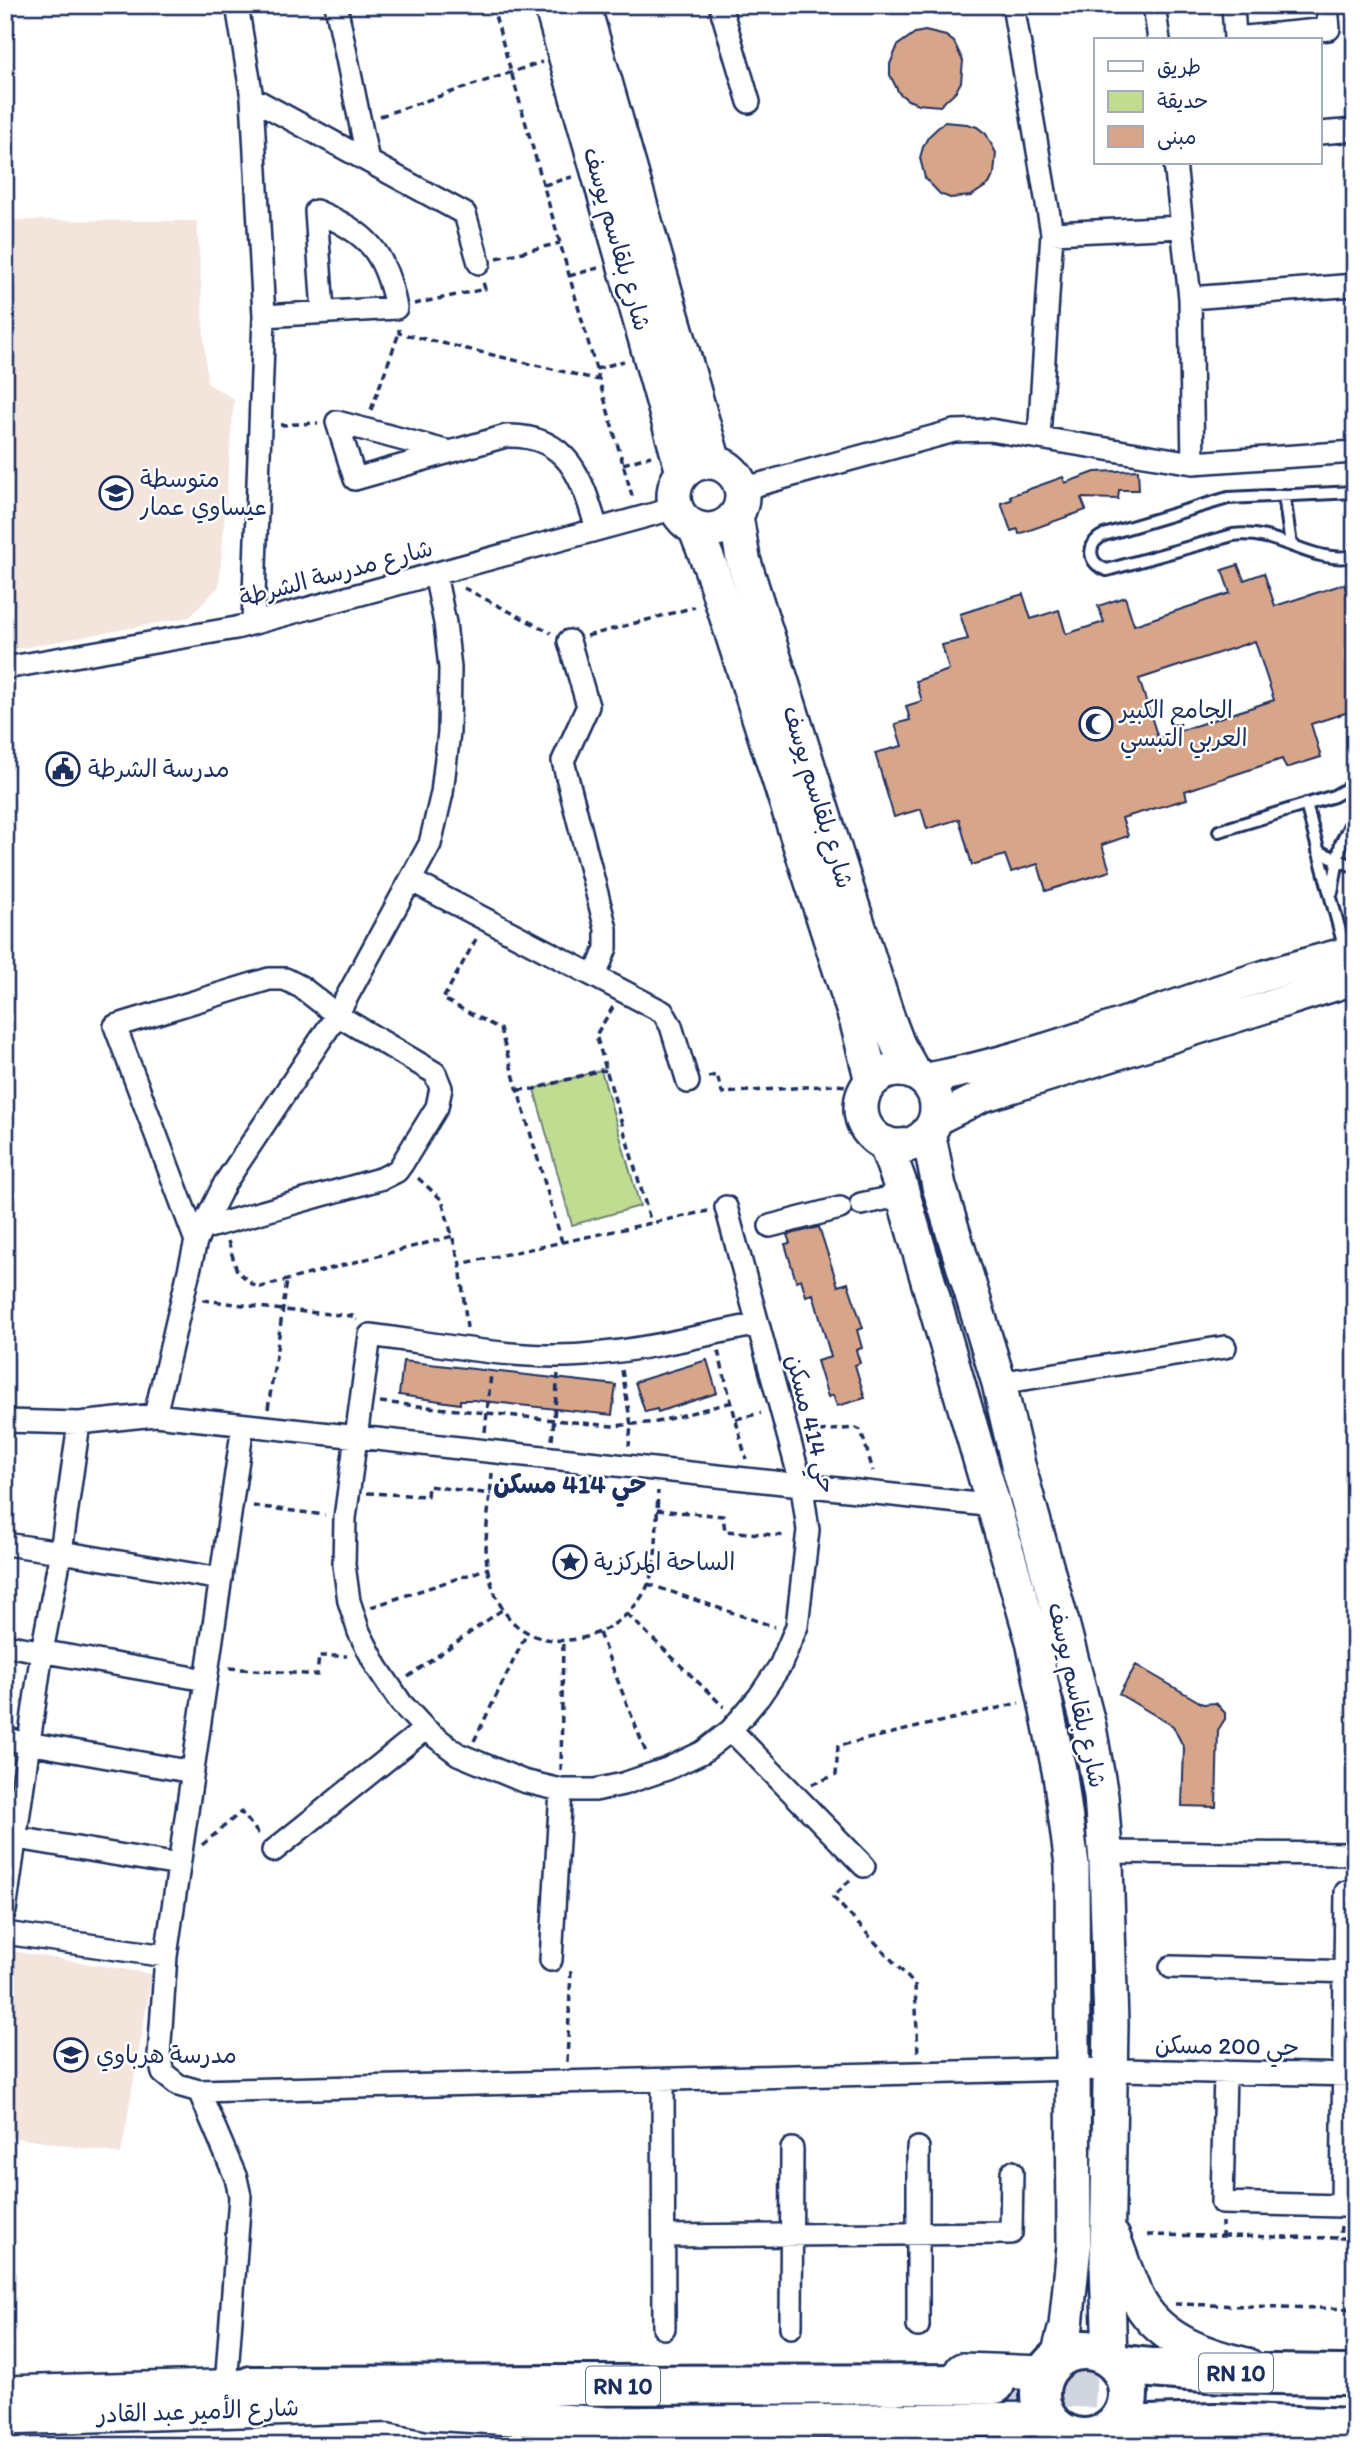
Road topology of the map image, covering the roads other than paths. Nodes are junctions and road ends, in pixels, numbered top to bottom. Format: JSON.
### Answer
{"nodes":[{"id":1,"x":237,"y":5,"type":"edge"},
{"id":2,"x":336,"y":5,"type":"edge"},
{"id":3,"x":551,"y":5,"type":"edge"},
{"id":4,"x":720,"y":5,"type":"edge"},
{"id":5,"x":1013,"y":5,"type":"edge"},
{"id":6,"x":1154,"y":5,"type":"edge"},
{"id":7,"x":1233,"y":5,"type":"edge"},
{"id":8,"x":1326,"y":5,"type":"edge"},
{"id":9,"x":584,"y":6,"type":"edge"},
{"id":10,"x":1159,"y":38,"type":"edge"},
{"id":11,"x":252,"y":98,"type":"junction"},
{"id":12,"x":749,"y":102,"type":"dead end"},
{"id":13,"x":1355,"y":130,"type":"edge"},
{"id":14,"x":1322,"y":133,"type":"edge"},
{"id":15,"x":368,"y":161,"type":"junction"},
{"id":16,"x":1175,"y":164,"type":"edge"},
{"id":17,"x":1182,"y":227,"type":"junction"},
{"id":18,"x":1052,"y":233,"type":"junction"},
{"id":19,"x":479,"y":262,"type":"road end"},
{"id":20,"x":1355,"y":285,"type":"edge"},
{"id":21,"x":1191,"y":298,"type":"junction"},
{"id":22,"x":323,"y":312,"type":"junction"},
{"id":23,"x":264,"y":316,"type":"junction"},
{"id":24,"x":1039,"y":437,"type":"junction"},
{"id":25,"x":449,"y":452,"type":"junction"},
{"id":26,"x":1355,"y":452,"type":"edge"},
{"id":27,"x":714,"y":462,"type":"junction"},
{"id":28,"x":1193,"y":463,"type":"junction"},
{"id":29,"x":683,"y":472,"type":"junction"},
{"id":30,"x":1355,"y":492,"type":"edge"},
{"id":31,"x":1284,"y":495,"type":"junction"},
{"id":32,"x":739,"y":503,"type":"junction"},
{"id":33,"x":686,"y":518,"type":"junction"},
{"id":34,"x":597,"y":529,"type":"junction"},
{"id":35,"x":1291,"y":545,"type":"junction"},
{"id":36,"x":1355,"y":556,"type":"edge"},
{"id":37,"x":435,"y":573,"type":"junction"},
{"id":38,"x":253,"y":624,"type":"junction"},
{"id":39,"x":569,"y":642,"type":"road end"},
{"id":40,"x":5,"y":668,"type":"edge"},
{"id":41,"x":1355,"y":784,"type":"edge"},
{"id":42,"x":1306,"y":804,"type":"junction"},
{"id":43,"x":1355,"y":815,"type":"edge"},
{"id":44,"x":1219,"y":831,"type":"dead end"},
{"id":45,"x":1318,"y":851,"type":"junction"},
{"id":46,"x":1336,"y":859,"type":"junction"},
{"id":47,"x":1355,"y":867,"type":"edge"},
{"id":48,"x":412,"y":881,"type":"junction"},
{"id":49,"x":1331,"y":898,"type":"junction"},
{"id":50,"x":1352,"y":961,"type":"edge"},
{"id":51,"x":595,"y":976,"type":"junction"},
{"id":52,"x":337,"y":1015,"type":"junction"},
{"id":53,"x":919,"y":1076,"type":"junction"},
{"id":54,"x":688,"y":1082,"type":"road end"},
{"id":55,"x":869,"y":1084,"type":"junction"},
{"id":56,"x":932,"y":1126,"type":"junction"},
{"id":57,"x":885,"y":1143,"type":"junction"},
{"id":58,"x":903,"y":1195,"type":"junction"},
{"id":59,"x":861,"y":1204,"type":"dead end"},
{"id":60,"x":726,"y":1207,"type":"road end"},
{"id":61,"x":840,"y":1208,"type":"dead end"},
{"id":62,"x":199,"y":1235,"type":"junction"},
{"id":63,"x":734,"y":1236,"type":"junction"},
{"id":64,"x":758,"y":1324,"type":"junction"},
{"id":65,"x":1225,"y":1347,"type":"dead end"},
{"id":66,"x":999,"y":1383,"type":"junction"},
{"id":67,"x":155,"y":1415,"type":"junction"},
{"id":68,"x":5,"y":1421,"type":"edge"},
{"id":69,"x":79,"y":1423,"type":"junction"},
{"id":70,"x":243,"y":1425,"type":"junction"},
{"id":71,"x":355,"y":1438,"type":"junction"},
{"id":72,"x":802,"y":1487,"type":"junction"},
{"id":73,"x":995,"y":1506,"type":"junction"},
{"id":74,"x":5,"y":1544,"type":"edge"},
{"id":75,"x":61,"y":1552,"type":"junction"},
{"id":76,"x":220,"y":1579,"type":"junction"},
{"id":77,"x":5,"y":1645,"type":"edge"},
{"id":78,"x":43,"y":1651,"type":"junction"},
{"id":79,"x":206,"y":1680,"type":"junction"},
{"id":80,"x":734,"y":1726,"type":"junction"},
{"id":81,"x":425,"y":1729,"type":"junction"},
{"id":82,"x":5,"y":1739,"type":"edge"},
{"id":83,"x":31,"y":1743,"type":"junction"},
{"id":84,"x":192,"y":1772,"type":"junction"},
{"id":85,"x":561,"y":1790,"type":"junction"},
{"id":86,"x":10,"y":1837,"type":"edge"},
{"id":87,"x":273,"y":1851,"type":"road end"},
{"id":88,"x":1105,"y":1852,"type":"junction"},
{"id":89,"x":1355,"y":1854,"type":"edge"},
{"id":90,"x":179,"y":1864,"type":"junction"},
{"id":91,"x":864,"y":1866,"type":"road end"},
{"id":92,"x":1350,"y":1892,"type":"edge"},
{"id":93,"x":5,"y":1911,"type":"edge"},
{"id":94,"x":5,"y":1933,"type":"edge"},
{"id":95,"x":166,"y":1956,"type":"junction"},
{"id":96,"x":551,"y":1960,"type":"road end"},
{"id":97,"x":1171,"y":1967,"type":"dead end"},
{"id":98,"x":1349,"y":1972,"type":"edge"},
{"id":99,"x":1074,"y":2069,"type":"junction"},
{"id":100,"x":1110,"y":2070,"type":"junction"},
{"id":101,"x":1225,"y":2072,"type":"junction"},
{"id":102,"x":1349,"y":2075,"type":"edge"},
{"id":103,"x":663,"y":2080,"type":"junction"},
{"id":104,"x":199,"y":2091,"type":"junction"},
{"id":105,"x":918,"y":2148,"type":"dead end"},
{"id":106,"x":792,"y":2149,"type":"dead end"},
{"id":107,"x":1012,"y":2172,"type":"dead end"},
{"id":108,"x":1108,"y":2223,"type":"junction"},
{"id":109,"x":918,"y":2233,"type":"junction"},
{"id":110,"x":791,"y":2235,"type":"junction"},
{"id":111,"x":664,"y":2236,"type":"junction"},
{"id":112,"x":918,"y":2326,"type":"dead end"},
{"id":113,"x":791,"y":2327,"type":"dead end"},
{"id":114,"x":664,"y":2328,"type":"dead end"},
{"id":115,"x":1114,"y":2361,"type":"junction"},
{"id":116,"x":1052,"y":2366,"type":"junction"},
{"id":117,"x":1293,"y":2375,"type":"junction"},
{"id":118,"x":1355,"y":2375,"type":"edge"},
{"id":119,"x":238,"y":2387,"type":"junction"},
{"id":120,"x":5,"y":2393,"type":"edge"},
{"id":121,"x":1355,"y":2395,"type":"edge"},
{"id":122,"x":390,"y":2405,"type":"junction"},
{"id":123,"x":1355,"y":2408,"type":"edge"},
{"id":124,"x":5,"y":2418,"type":"edge"},
{"id":125,"x":1123,"y":2420,"type":"edge"},
{"id":126,"x":890,"y":2421,"type":"joint"},
{"id":127,"x":1215,"y":2423,"type":"junction"},
{"id":128,"x":1355,"y":2428,"type":"edge"},
{"id":129,"x":1051,"y":2430,"type":"edge"},
{"id":130,"x":795,"y":2434,"type":"edge"},
{"id":131,"x":608,"y":2435,"type":"edge"},
{"id":132,"x":937,"y":2436,"type":"edge"},
{"id":133,"x":1166,"y":2446,"type":"edge"}],
"edges":[{"from":1,"to":11,"type":"street"},
{"from":2,"to":15,"type":"street"},
{"from":3,"to":29,"type":"main road","name":"شارع بلقاسم يوسف"},
{"from":4,"to":12,"type":"street"},
{"from":5,"to":18,"type":"street"},
{"from":6,"to":10,"type":"street"},
{"from":7,"to":8,"type":"street"},
{"from":9,"to":27,"type":"main road","name":"شارع بلقاسم يوسف"},
{"from":11,"to":15,"type":"street"},
{"from":11,"to":23,"type":"street"},
{"from":13,"to":14,"type":"street"},
{"from":15,"to":19,"type":"street"},
{"from":16,"to":17,"type":"street"},
{"from":17,"to":18,"type":"street"},
{"from":17,"to":21,"type":"street"},
{"from":18,"to":24,"type":"street"},
{"from":20,"to":21,"type":"street"},
{"from":21,"to":28,"type":"street"},
{"from":22,"to":22,"type":"street"},
{"from":22,"to":23,"type":"street"},
{"from":23,"to":38,"type":"street"},
{"from":24,"to":28,"type":"street"},
{"from":24,"to":32,"type":"street"},
{"from":25,"to":25,"type":"street"},
{"from":25,"to":34,"type":"street"},
{"from":26,"to":28,"type":"street"},
{"from":27,"to":29,"type":"main road"},
{"from":27,"to":32,"type":"main road"},
{"from":29,"to":33,"type":"main road"},
{"from":30,"to":31,"type":"lane"},
{"from":31,"to":35,"type":"lane"},
{"from":31,"to":35,"type":"lane"},
{"from":32,"to":33,"type":"main road"},
{"from":32,"to":53,"type":"main road","name":"شارع بلقاسم يوسف"},
{"from":33,"to":34,"type":"street","name":"شارع مدرسة الشرطة"},
{"from":33,"to":55,"type":"main road","name":"شارع بلقاسم يوسف"},
{"from":34,"to":37,"type":"street","name":"شارع مدرسة الشرطة"},
{"from":35,"to":36,"type":"lane"},
{"from":37,"to":38,"type":"street","name":"شارع مدرسة الشرطة"},
{"from":37,"to":48,"type":"street"},
{"from":38,"to":40,"type":"street","name":"شارع مدرسة الشرطة"},
{"from":39,"to":51,"type":"street"},
{"from":41,"to":42,"type":"lane"},
{"from":42,"to":44,"type":"lane"},
{"from":42,"to":45,"type":"lane"},
{"from":43,"to":46,"type":"lane"},
{"from":45,"to":46,"type":"lane"},
{"from":45,"to":49,"type":"lane"},
{"from":46,"to":47,"type":"lane"},
{"from":46,"to":49,"type":"lane"},
{"from":48,"to":51,"type":"street"},
{"from":48,"to":52,"type":"street"},
{"from":49,"to":50,"type":"lane"},
{"from":50,"to":53,"type":"main road"},
{"from":50,"to":56,"type":"main road"},
{"from":51,"to":54,"type":"street"},
{"from":52,"to":62,"type":"street"},
{"from":52,"to":62,"type":"street"},
{"from":52,"to":62,"type":"street"},
{"from":53,"to":55,"type":"main road"},
{"from":53,"to":56,"type":"main road"},
{"from":55,"to":57,"type":"main road"},
{"from":56,"to":57,"type":"main road"},
{"from":56,"to":66,"type":"main road","name":"شارع بلقاسم يوسف"},
{"from":57,"to":58,"type":"main road","name":"شارع بلقاسم يوسف"},
{"from":58,"to":59,"type":"street"},
{"from":58,"to":73,"type":"main road","name":"شارع بلقاسم يوسف"},
{"from":60,"to":63,"type":"street","name":"حي 414 مسكن"},
{"from":61,"to":63,"type":"street"},
{"from":62,"to":67,"type":"street"},
{"from":63,"to":64,"type":"street","name":"حي 414 مسكن"},
{"from":64,"to":71,"type":"street","name":"حي 414 مسكن"},
{"from":64,"to":72,"type":"street","name":"حي 414 مسكن"},
{"from":65,"to":66,"type":"street"},
{"from":66,"to":88,"type":"main road","name":"شارع بلقاسم يوسف"},
{"from":67,"to":69,"type":"street"},
{"from":67,"to":70,"type":"street"},
{"from":68,"to":69,"type":"street"},
{"from":69,"to":75,"type":"street"},
{"from":70,"to":71,"type":"street"},
{"from":70,"to":76,"type":"street"},
{"from":71,"to":72,"type":"street"},
{"from":71,"to":81,"type":"street","name":"حي 414 مسكن"},
{"from":72,"to":73,"type":"street"},
{"from":72,"to":80,"type":"street","name":"حي 414 مسكن"},
{"from":73,"to":99,"type":"main road","name":"شارع بلقاسم يوسف"},
{"from":74,"to":75,"type":"street"},
{"from":75,"to":76,"type":"street"},
{"from":75,"to":78,"type":"street"},
{"from":76,"to":79,"type":"street"},
{"from":77,"to":78,"type":"street"},
{"from":78,"to":79,"type":"street"},
{"from":78,"to":83,"type":"street"},
{"from":79,"to":84,"type":"street"},
{"from":80,"to":85,"type":"street","name":"حي 414 مسكن"},
{"from":80,"to":91,"type":"street"},
{"from":81,"to":85,"type":"street","name":"حي 414 مسكن"},
{"from":81,"to":87,"type":"street"},
{"from":82,"to":83,"type":"street"},
{"from":83,"to":84,"type":"street"},
{"from":83,"to":86,"type":"street"},
{"from":84,"to":90,"type":"street"},
{"from":85,"to":96,"type":"street"},
{"from":86,"to":90,"type":"street"},
{"from":86,"to":93,"type":"street"},
{"from":88,"to":89,"type":"street"},
{"from":88,"to":100,"type":"main road","name":"شارع بلقاسم يوسف"},
{"from":90,"to":95,"type":"street"},
{"from":92,"to":98,"type":"street"},
{"from":94,"to":95,"type":"street"},
{"from":95,"to":104,"type":"street"},
{"from":97,"to":98,"type":"street"},
{"from":98,"to":102,"type":"street"},
{"from":99,"to":100,"type":"street","name":"حي 200 مسكن"},
{"from":99,"to":103,"type":"street","name":"حي 200 مسكن"},
{"from":99,"to":116,"type":"main road","name":"شارع بلقاسم يوسف"},
{"from":100,"to":101,"type":"street","name":"حي 200 مسكن"},
{"from":100,"to":108,"type":"main road","name":"شارع بلقاسم يوسف"},
{"from":101,"to":102,"type":"street","name":"حي 200 مسكن"},
{"from":101,"to":102,"type":"street"},
{"from":103,"to":104,"type":"street","name":"حي 200 مسكن"},
{"from":103,"to":111,"type":"street"},
{"from":104,"to":119,"type":"street"},
{"from":105,"to":109,"type":"street"},
{"from":106,"to":110,"type":"street"},
{"from":107,"to":109,"type":"street"},
{"from":108,"to":115,"type":"main road","name":"شارع بلقاسم يوسف"},
{"from":108,"to":117,"type":"main road"},
{"from":109,"to":110,"type":"street"},
{"from":109,"to":112,"type":"street"},
{"from":110,"to":111,"type":"street"},
{"from":110,"to":113,"type":"street"},
{"from":111,"to":114,"type":"street"},
{"from":115,"to":116,"type":"highway"},
{"from":115,"to":117,"type":"highway","number":"RN 10"},
{"from":115,"to":125,"type":"highway"},
{"from":116,"to":119,"type":"main road","name":"شارع الأمير عبد القادر"},
{"from":116,"to":129,"type":"highway"},
{"from":117,"to":118,"type":"highway","number":"RN 10"},
{"from":119,"to":120,"type":"main road","name":"شارع الأمير عبد القادر","number":"RN 10"},
{"from":119,"to":122,"type":"highway","number":"RN 10"},
{"from":121,"to":125,"type":"highway","number":"RN 10"},
{"from":122,"to":124,"type":"main road","name":"شارع الأمير عبد القادر","number":"RN 10"},
{"from":122,"to":131,"type":"main road","name":"شارع الأمير عبد القادر"},
{"from":123,"to":125,"type":"highway","number":"RN 10"},
{"from":125,"to":127,"type":"highway","number":"RN 10"},
{"from":125,"to":129,"type":"highway"},
{"from":126,"to":130,"type":"main road","name":"شارع الأمير عبد القادر"},
{"from":126,"to":132,"type":"highway"},
{"from":127,"to":128,"type":"highway","number":"RN 10"},
{"from":127,"to":133,"type":"highway"},
{"from":129,"to":132,"type":"main road"},
{"from":130,"to":131,"type":"main road","name":"شارع الأمير عبد القادر"}]}
